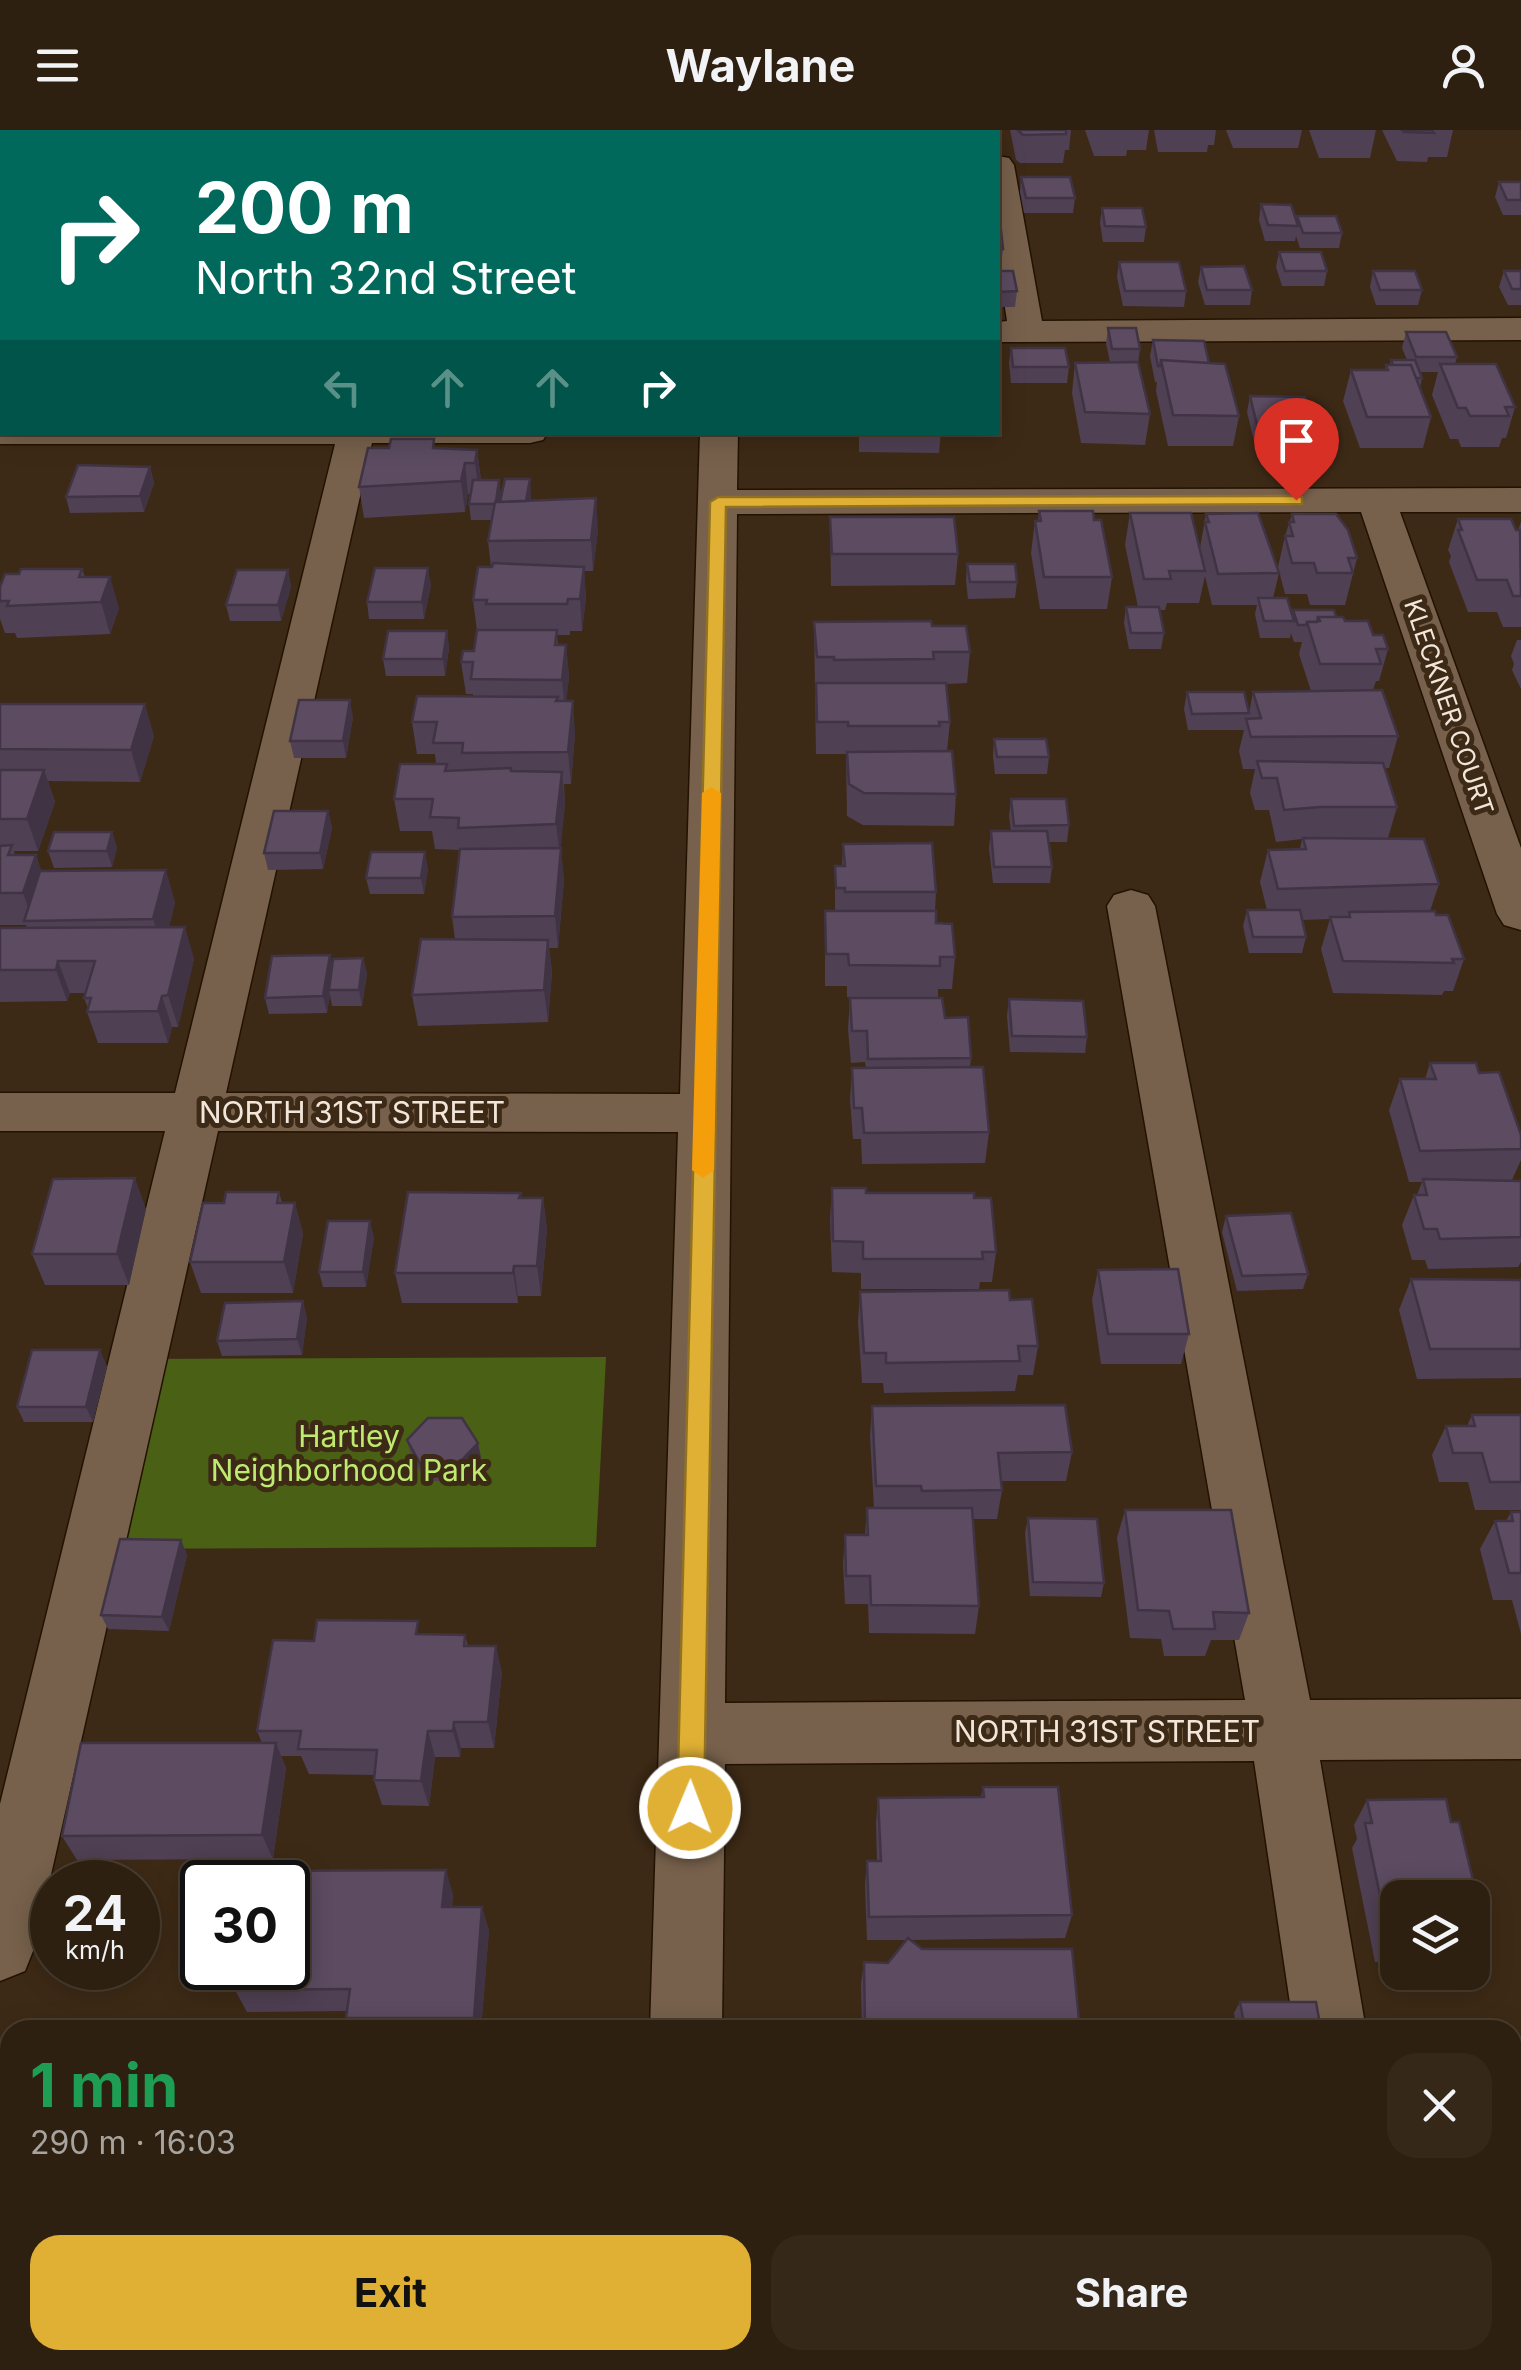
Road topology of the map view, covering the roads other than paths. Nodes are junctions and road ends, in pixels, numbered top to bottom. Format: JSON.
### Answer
{"nodes":[{"id":1,"x":1000,"y":189,"type":"edge"},
{"id":2,"x":1521,"y":329,"type":"edge"},
{"id":3,"x":1012,"y":331,"type":"edge"},
{"id":4,"x":355,"y":435,"type":"edge"},
{"id":5,"x":719,"y":435,"type":"edge"},
{"id":6,"x":1376,"y":500,"type":"junction"},
{"id":7,"x":1521,"y":500,"type":"edge"},
{"id":8,"x":718,"y":502,"type":"junction"},
{"id":9,"x":1132,"y":906,"type":"dead end"},
{"id":10,"x":1521,"y":914,"type":"edge"},
{"id":11,"x":0,"y":1112,"type":"edge"},
{"id":12,"x":198,"y":1112,"type":"junction"},
{"id":13,"x":704,"y":1113,"type":"junction"},
{"id":14,"x":1282,"y":1729,"type":"junction"},
{"id":15,"x":1521,"y":1729,"type":"edge"},
{"id":16,"x":692,"y":1734,"type":"junction"},
{"id":17,"x":0,"y":1946,"type":"edge"},
{"id":18,"x":686,"y":2020,"type":"edge"},
{"id":19,"x":1328,"y":2020,"type":"edge"}],
"edges":[{"from":1,"to":3,"type":"street"},
{"from":2,"to":3,"type":"street"},
{"from":4,"to":12,"type":"street"},
{"from":5,"to":8,"type":"street"},
{"from":6,"to":7,"type":"street"},
{"from":6,"to":8,"type":"street"},
{"from":6,"to":10,"type":"street","name":"KLECKNER COURT"},
{"from":8,"to":13,"type":"street"},
{"from":9,"to":14,"type":"street"},
{"from":11,"to":12,"type":"street","name":"NORTH 31ST STREET"},
{"from":12,"to":13,"type":"street","name":"NORTH 31ST STREET"},
{"from":12,"to":17,"type":"street"},
{"from":13,"to":16,"type":"street"},
{"from":14,"to":15,"type":"street","name":"NORTH 31ST STREET"},
{"from":14,"to":16,"type":"street","name":"NORTH 31ST STREET"},
{"from":14,"to":19,"type":"street"},
{"from":16,"to":18,"type":"street"}]}
